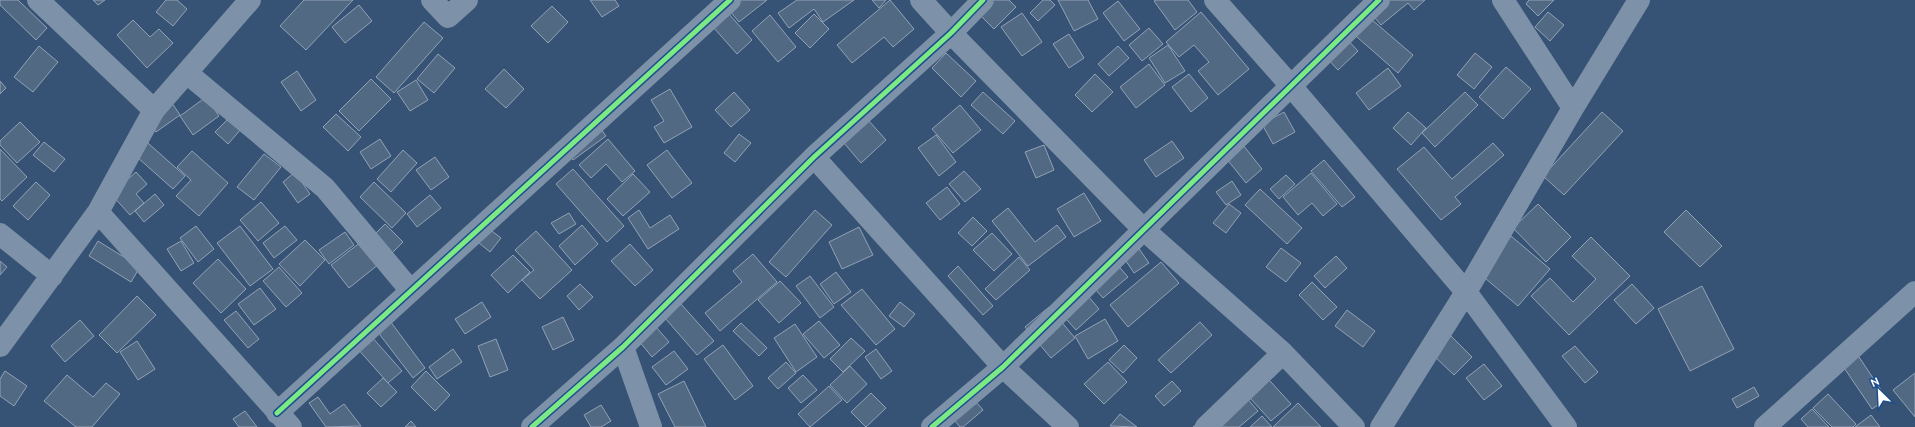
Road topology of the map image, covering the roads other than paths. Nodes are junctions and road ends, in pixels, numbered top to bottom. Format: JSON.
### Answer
{"nodes":[{"id":1,"x":38,"y":0,"type":"edge"},
{"id":2,"x":250,"y":0,"type":"edge"},
{"id":3,"x":432,"y":0,"type":"edge"},
{"id":4,"x":467,"y":0,"type":"edge"},
{"id":5,"x":730,"y":0,"type":"edge"},
{"id":6,"x":921,"y":0,"type":"edge"},
{"id":7,"x":983,"y":0,"type":"edge"},
{"id":8,"x":1214,"y":0,"type":"edge"},
{"id":9,"x":1379,"y":0,"type":"edge"},
{"id":10,"x":1503,"y":0,"type":"edge"},
{"id":11,"x":1639,"y":0,"type":"edge"},
{"id":12,"x":951,"y":33,"type":"junction"},
{"id":13,"x":187,"y":73,"type":"junction"},
{"id":14,"x":1291,"y":86,"type":"junction"},
{"id":15,"x":1573,"y":108,"type":"junction"},
{"id":16,"x":154,"y":110,"type":"junction"},
{"id":17,"x":814,"y":158,"type":"junction"},
{"id":18,"x":98,"y":212,"type":"junction"},
{"id":19,"x":1143,"y":229,"type":"junction"},
{"id":20,"x":0,"y":234,"type":"edge"},
{"id":21,"x":52,"y":276,"type":"junction"},
{"id":22,"x":411,"y":291,"type":"junction"},
{"id":23,"x":1466,"y":292,"type":"junction"},
{"id":24,"x":1912,"y":302,"type":"edge"},
{"id":25,"x":0,"y":346,"type":"edge"},
{"id":26,"x":623,"y":347,"type":"junction"},
{"id":27,"x":1283,"y":353,"type":"junction"},
{"id":28,"x":1003,"y":367,"type":"junction"},
{"id":29,"x":284,"y":420,"type":"edge"},
{"id":30,"x":532,"y":427,"type":"edge"},
{"id":31,"x":651,"y":427,"type":"edge"},
{"id":32,"x":932,"y":427,"type":"edge"},
{"id":33,"x":1068,"y":427,"type":"edge"},
{"id":34,"x":1206,"y":427,"type":"edge"},
{"id":35,"x":1354,"y":427,"type":"edge"},
{"id":36,"x":1381,"y":427,"type":"edge"},
{"id":37,"x":1566,"y":427,"type":"edge"},
{"id":38,"x":1765,"y":427,"type":"edge"}],
"edges":[{"from":1,"to":16,"type":"street"},
{"from":2,"to":13,"type":"street"},
{"from":3,"to":4,"type":"street"},
{"from":5,"to":22,"type":"street"},
{"from":6,"to":12,"type":"street"},
{"from":7,"to":12,"type":"street"},
{"from":8,"to":14,"type":"street"},
{"from":9,"to":14,"type":"street"},
{"from":10,"to":15,"type":"street"},
{"from":11,"to":15,"type":"street"},
{"from":12,"to":17,"type":"street"},
{"from":12,"to":19,"type":"street"},
{"from":13,"to":16,"type":"street"},
{"from":13,"to":22,"type":"street"},
{"from":14,"to":19,"type":"street"},
{"from":14,"to":23,"type":"street"},
{"from":15,"to":23,"type":"street"},
{"from":16,"to":18,"type":"street"},
{"from":17,"to":26,"type":"street"},
{"from":17,"to":28,"type":"street"},
{"from":18,"to":21,"type":"street"},
{"from":18,"to":29,"type":"street"},
{"from":19,"to":27,"type":"street"},
{"from":19,"to":28,"type":"street"},
{"from":20,"to":21,"type":"street"},
{"from":21,"to":25,"type":"street"},
{"from":22,"to":29,"type":"street"},
{"from":23,"to":36,"type":"street"},
{"from":23,"to":37,"type":"street"},
{"from":24,"to":38,"type":"street"},
{"from":26,"to":30,"type":"street"},
{"from":26,"to":31,"type":"street"},
{"from":27,"to":34,"type":"street"},
{"from":27,"to":35,"type":"street"},
{"from":28,"to":32,"type":"street"},
{"from":28,"to":33,"type":"street"}]}
